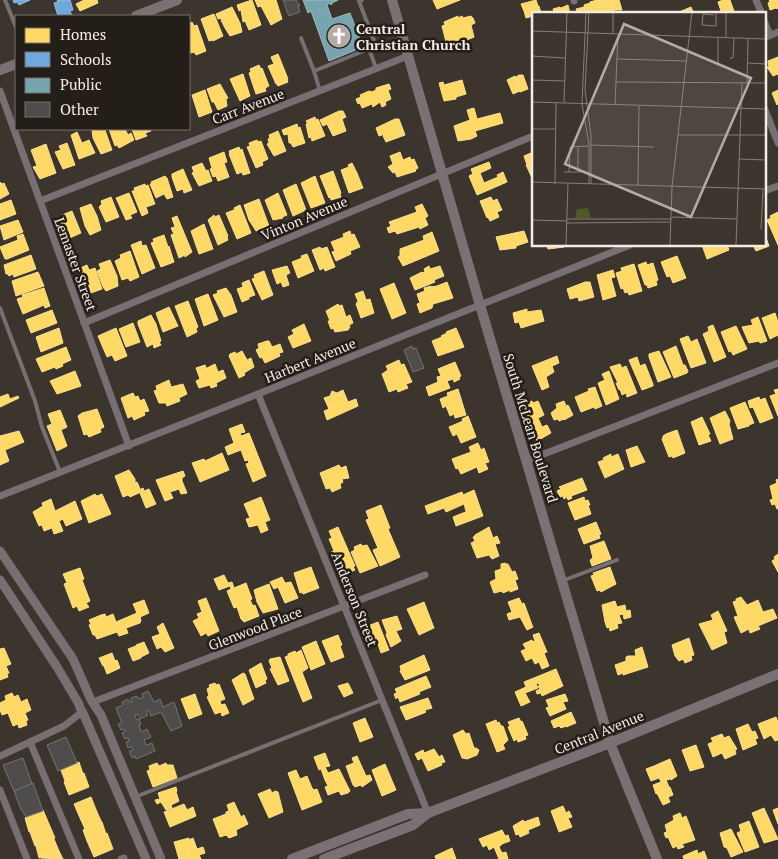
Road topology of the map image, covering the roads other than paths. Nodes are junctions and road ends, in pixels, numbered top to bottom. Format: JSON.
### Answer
{"nodes":[{"id":1,"x":5,"y":0,"type":"edge"},
{"id":2,"x":177,"y":0,"type":"edge"},
{"id":3,"x":362,"y":0,"type":"edge"},
{"id":4,"x":392,"y":0,"type":"edge"},
{"id":5,"x":756,"y":0,"type":"edge"},
{"id":6,"x":761,"y":12,"type":"edge"},
{"id":7,"x":139,"y":15,"type":"edge"},
{"id":8,"x":15,"y":25,"type":"edge"},
{"id":9,"x":778,"y":32,"type":"edge"},
{"id":10,"x":767,"y":36,"type":"edge"},
{"id":11,"x":301,"y":38,"type":"dead end"},
{"id":12,"x":369,"y":49,"type":"junction"},
{"id":13,"x":408,"y":56,"type":"junction"},
{"id":14,"x":15,"y":64,"type":"edge"},
{"id":15,"x":376,"y":68,"type":"junction"},
{"id":16,"x":0,"y":70,"type":"edge"},
{"id":17,"x":314,"y":71,"type":"junction"},
{"id":18,"x":320,"y":90,"type":"junction"},
{"id":19,"x":0,"y":91,"type":"edge"},
{"id":20,"x":766,"y":112,"type":"edge"},
{"id":21,"x":532,"y":136,"type":"edge"},
{"id":22,"x":778,"y":143,"type":"edge"},
{"id":23,"x":442,"y":173,"type":"junction"},
{"id":24,"x":778,"y":186,"type":"edge"},
{"id":25,"x":766,"y":191,"type":"edge"},
{"id":26,"x":40,"y":201,"type":"junction"},
{"id":27,"x":628,"y":246,"type":"edge"},
{"id":28,"x":480,"y":305,"type":"junction"},
{"id":29,"x":0,"y":308,"type":"edge"},
{"id":30,"x":84,"y":323,"type":"junction"},
{"id":31,"x":778,"y":364,"type":"edge"},
{"id":32,"x":258,"y":394,"type":"junction"},
{"id":33,"x":130,"y":446,"type":"junction"},
{"id":34,"x":526,"y":461,"type":"junction"},
{"id":35,"x":60,"y":472,"type":"junction"},
{"id":36,"x":0,"y":496,"type":"edge"},
{"id":37,"x":0,"y":551,"type":"edge"},
{"id":38,"x":617,"y":560,"type":"dead end"},
{"id":39,"x":425,"y":575,"type":"dead end"},
{"id":40,"x":0,"y":580,"type":"edge"},
{"id":41,"x":562,"y":581,"type":"junction"},
{"id":42,"x":344,"y":607,"type":"junction"},
{"id":43,"x":778,"y":674,"type":"edge"},
{"id":44,"x":382,"y":700,"type":"junction"},
{"id":45,"x":92,"y":702,"type":"junction"},
{"id":46,"x":82,"y":710,"type":"junction"},
{"id":47,"x":30,"y":742,"type":"junction"},
{"id":48,"x":610,"y":743,"type":"junction"},
{"id":49,"x":0,"y":756,"type":"edge"},
{"id":50,"x":0,"y":790,"type":"edge"},
{"id":51,"x":135,"y":797,"type":"junction"},
{"id":52,"x":428,"y":813,"type":"junction"},
{"id":53,"x":27,"y":859,"type":"edge"},
{"id":54,"x":79,"y":859,"type":"edge"},
{"id":55,"x":146,"y":859,"type":"edge"},
{"id":56,"x":161,"y":859,"type":"edge"},
{"id":57,"x":292,"y":859,"type":"edge"},
{"id":58,"x":324,"y":859,"type":"edge"},
{"id":59,"x":657,"y":859,"type":"edge"}],
"edges":[{"from":1,"to":8,"type":"lane"},
{"from":2,"to":7,"type":"main road"},
{"from":3,"to":12,"type":"lane"},
{"from":4,"to":13,"type":"main road","name":"South McLean Boulevard"},
{"from":5,"to":6,"type":"street"},
{"from":9,"to":10,"type":"street"},
{"from":11,"to":17,"type":"lane"},
{"from":12,"to":15,"type":"lane"},
{"from":12,"to":17,"type":"lane"},
{"from":13,"to":15,"type":"street","name":"Carr Avenue"},
{"from":13,"to":23,"type":"main road","name":"South McLean Boulevard"},
{"from":14,"to":16,"type":"main road"},
{"from":15,"to":18,"type":"street","name":"Carr Avenue"},
{"from":17,"to":18,"type":"lane"},
{"from":18,"to":26,"type":"street","name":"Carr Avenue"},
{"from":19,"to":26,"type":"street","name":"Lemaster Street"},
{"from":20,"to":22,"type":"street"},
{"from":21,"to":23,"type":"street","name":"Vinton Avenue"},
{"from":23,"to":28,"type":"main road","name":"South McLean Boulevard"},
{"from":23,"to":30,"type":"street","name":"Vinton Avenue"},
{"from":24,"to":25,"type":"street"},
{"from":26,"to":30,"type":"street","name":"Lemaster Street"},
{"from":27,"to":28,"type":"street","name":"Harbert Avenue"},
{"from":28,"to":32,"type":"street","name":"Harbert Avenue"},
{"from":28,"to":34,"type":"main road","name":"South McLean Boulevard"},
{"from":29,"to":35,"type":"lane"},
{"from":30,"to":33,"type":"street","name":"Lemaster Street"},
{"from":31,"to":34,"type":"street"},
{"from":32,"to":33,"type":"street","name":"Harbert Avenue"},
{"from":32,"to":42,"type":"street","name":"Anderson Street"},
{"from":33,"to":35,"type":"street","name":"Harbert Avenue"},
{"from":34,"to":41,"type":"main road","name":"South McLean Boulevard"},
{"from":35,"to":36,"type":"street","name":"Harbert Avenue"},
{"from":37,"to":45,"type":"street"},
{"from":38,"to":41,"type":"lane"},
{"from":39,"to":42,"type":"street","name":"Glenwood Place"},
{"from":40,"to":46,"type":"street"},
{"from":41,"to":48,"type":"main road","name":"South McLean Boulevard"},
{"from":42,"to":44,"type":"street","name":"Anderson Street"},
{"from":42,"to":45,"type":"street","name":"Glenwood Place"},
{"from":43,"to":48,"type":"main road","name":"Central Avenue"},
{"from":44,"to":51,"type":"lane"},
{"from":44,"to":52,"type":"street","name":"Anderson Street"},
{"from":45,"to":46,"type":"street"},
{"from":45,"to":51,"type":"street"},
{"from":46,"to":47,"type":"street"},
{"from":46,"to":55,"type":"street"},
{"from":47,"to":49,"type":"street"},
{"from":47,"to":54,"type":"street"},
{"from":48,"to":52,"type":"main road","name":"Central Avenue"},
{"from":48,"to":59,"type":"main road","name":"South McLean Boulevard"},
{"from":50,"to":53,"type":"street"},
{"from":51,"to":56,"type":"street"},
{"from":52,"to":57,"type":"main road","name":"Central Avenue"},
{"from":52,"to":58,"type":"main road","name":"Central Avenue"}]}
